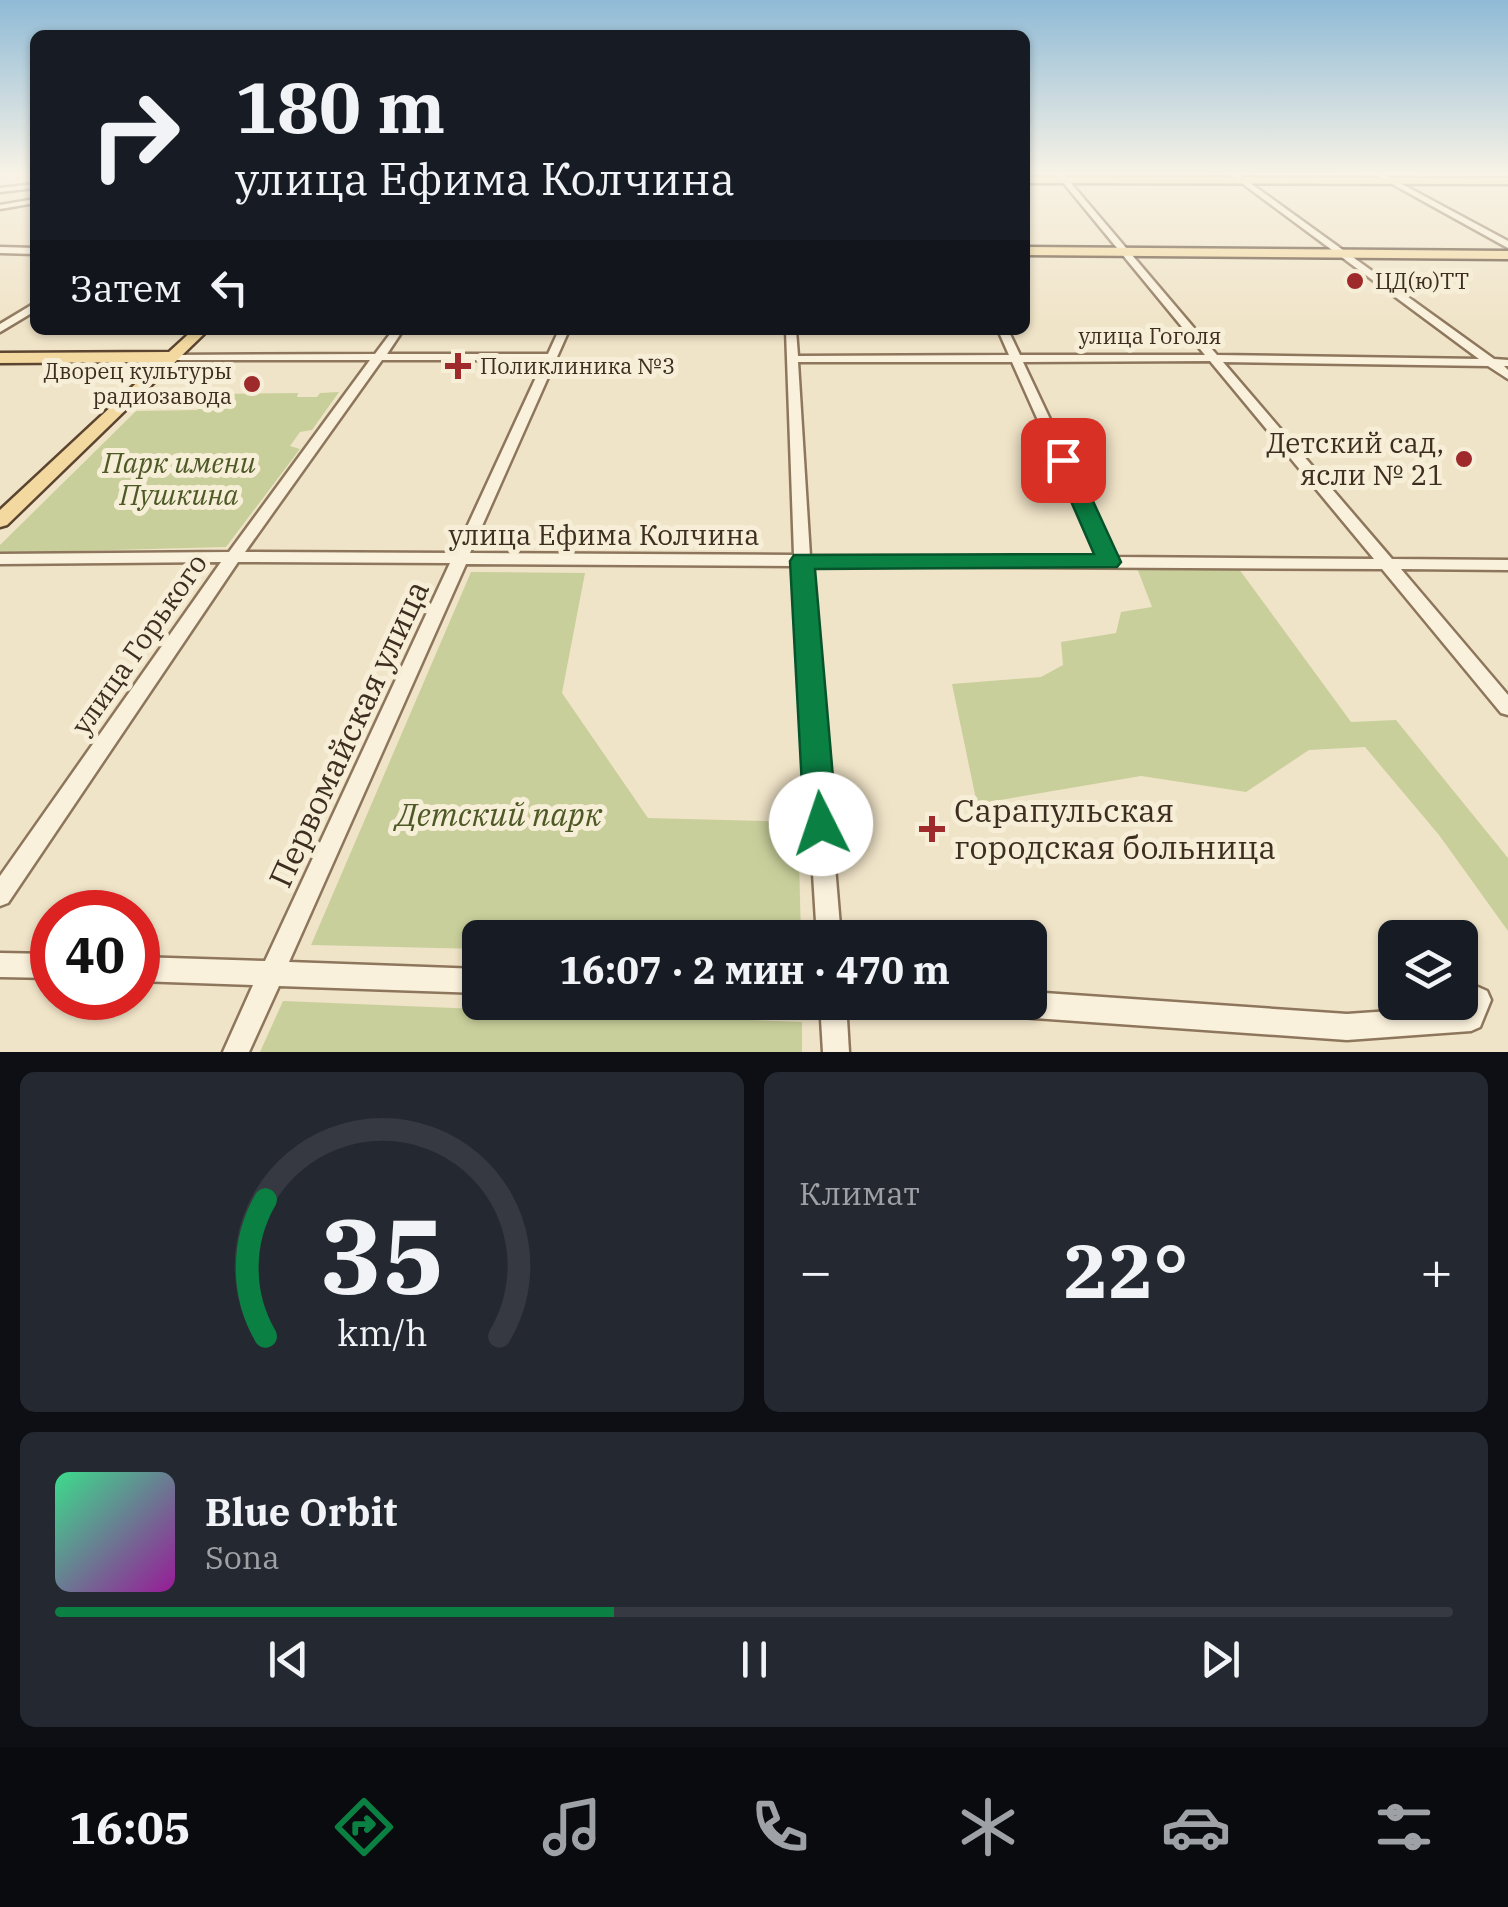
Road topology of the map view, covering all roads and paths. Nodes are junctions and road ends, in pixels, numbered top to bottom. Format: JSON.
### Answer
{"nodes":[{"id":1,"x":1102,"y":224,"type":"edge"},
{"id":2,"x":1303,"y":224,"type":"edge"},
{"id":3,"x":1470,"y":224,"type":"edge"},
{"id":4,"x":1508,"y":245,"type":"edge"},
{"id":5,"x":0,"y":250,"type":"edge"},
{"id":6,"x":1030,"y":251,"type":"edge"},
{"id":7,"x":30,"y":252,"type":"edge"},
{"id":8,"x":1126,"y":252,"type":"junction"},
{"id":9,"x":1342,"y":253,"type":"junction"},
{"id":10,"x":1508,"y":255,"type":"edge"},
{"id":11,"x":30,"y":309,"type":"edge"},
{"id":12,"x":0,"y":329,"type":"edge"},
{"id":13,"x":196,"y":335,"type":"edge"},
{"id":14,"x":394,"y":335,"type":"edge"},
{"id":15,"x":562,"y":335,"type":"edge"},
{"id":16,"x":790,"y":335,"type":"edge"},
{"id":17,"x":1006,"y":335,"type":"edge"},
{"id":18,"x":378,"y":356,"type":"junction"},
{"id":19,"x":173,"y":357,"type":"junction"},
{"id":20,"x":552,"y":357,"type":"junction"},
{"id":21,"x":0,"y":358,"type":"edge"},
{"id":22,"x":1017,"y":358,"type":"junction"},
{"id":23,"x":1214,"y":358,"type":"junction"},
{"id":24,"x":792,"y":359,"type":"junction"},
{"id":25,"x":1492,"y":363,"type":"junction"},
{"id":26,"x":1508,"y":363,"type":"edge"},
{"id":27,"x":1508,"y":375,"type":"edge"},
{"id":28,"x":0,"y":521,"type":"edge"},
{"id":29,"x":233,"y":557,"type":"junction"},
{"id":30,"x":0,"y":559,"type":"edge"},
{"id":31,"x":463,"y":559,"type":"junction"},
{"id":32,"x":802,"y":561,"type":"junction"},
{"id":33,"x":1109,"y":562,"type":"junction"},
{"id":34,"x":1386,"y":562,"type":"junction"},
{"id":35,"x":1508,"y":565,"type":"edge"},
{"id":36,"x":1508,"y":708,"type":"edge"},
{"id":37,"x":0,"y":895,"type":"edge"},
{"id":38,"x":828,"y":920,"type":"edge"},
{"id":39,"x":0,"y":965,"type":"edge"},
{"id":40,"x":30,"y":966,"type":"edge"},
{"id":41,"x":160,"y":970,"type":"edge"},
{"id":42,"x":272,"y":973,"type":"junction"},
{"id":43,"x":462,"y":980,"type":"edge"},
{"id":44,"x":1047,"y":1006,"type":"edge"},
{"id":45,"x":834,"y":1020,"type":"edge"},
{"id":46,"x":1443,"y":1020,"type":"edge"},
{"id":47,"x":236,"y":1052,"type":"edge"},
{"id":48,"x":836,"y":1052,"type":"edge"}],
"edges":[{"from":1,"to":8,"type":"street"},
{"from":2,"to":9,"type":"street"},
{"from":3,"to":4,"type":"street"},
{"from":5,"to":7,"type":"street"},
{"from":6,"to":8,"type":"main road"},
{"from":8,"to":9,"type":"main road"},
{"from":8,"to":23,"type":"street"},
{"from":9,"to":10,"type":"main road"},
{"from":9,"to":25,"type":"street"},
{"from":11,"to":12,"type":"street"},
{"from":13,"to":19,"type":"main road"},
{"from":14,"to":18,"type":"street","name":"улица Горького"},
{"from":15,"to":20,"type":"street","name":"Первомайская улица"},
{"from":16,"to":24,"type":"street"},
{"from":17,"to":22,"type":"street"},
{"from":18,"to":19,"type":"street"},
{"from":18,"to":20,"type":"street"},
{"from":18,"to":29,"type":"street","name":"улица Горького"},
{"from":19,"to":21,"type":"main road"},
{"from":19,"to":28,"type":"main road"},
{"from":20,"to":31,"type":"street","name":"Первомайская улица"},
{"from":22,"to":23,"type":"street","name":"улица Гоголя"},
{"from":22,"to":24,"type":"street","name":"улица Гоголя"},
{"from":22,"to":33,"type":"street"},
{"from":23,"to":25,"type":"street","name":"улица Гоголя"},
{"from":23,"to":34,"type":"street"},
{"from":24,"to":32,"type":"street"},
{"from":25,"to":26,"type":"street","name":"улица Гоголя"},
{"from":25,"to":27,"type":"street"},
{"from":29,"to":30,"type":"street","name":"улица Ефима Колчина"},
{"from":29,"to":31,"type":"street","name":"улица Ефима Колчина"},
{"from":29,"to":37,"type":"street","name":"улица Горького"},
{"from":31,"to":32,"type":"street","name":"улица Ефима Колчина"},
{"from":31,"to":42,"type":"street","name":"Первомайская улица"},
{"from":32,"to":33,"type":"street","name":"улица Ефима Колчина"},
{"from":32,"to":38,"type":"street"},
{"from":33,"to":34,"type":"street","name":"улица Ефима Колчина"},
{"from":34,"to":35,"type":"street","name":"улица Ефима Колчина"},
{"from":34,"to":36,"type":"street"},
{"from":39,"to":40,"type":"street"},
{"from":41,"to":42,"type":"street"},
{"from":42,"to":43,"type":"street"},
{"from":42,"to":47,"type":"street","name":"Первомайская улица"},
{"from":44,"to":46,"type":"street"},
{"from":45,"to":48,"type":"street"}]}
